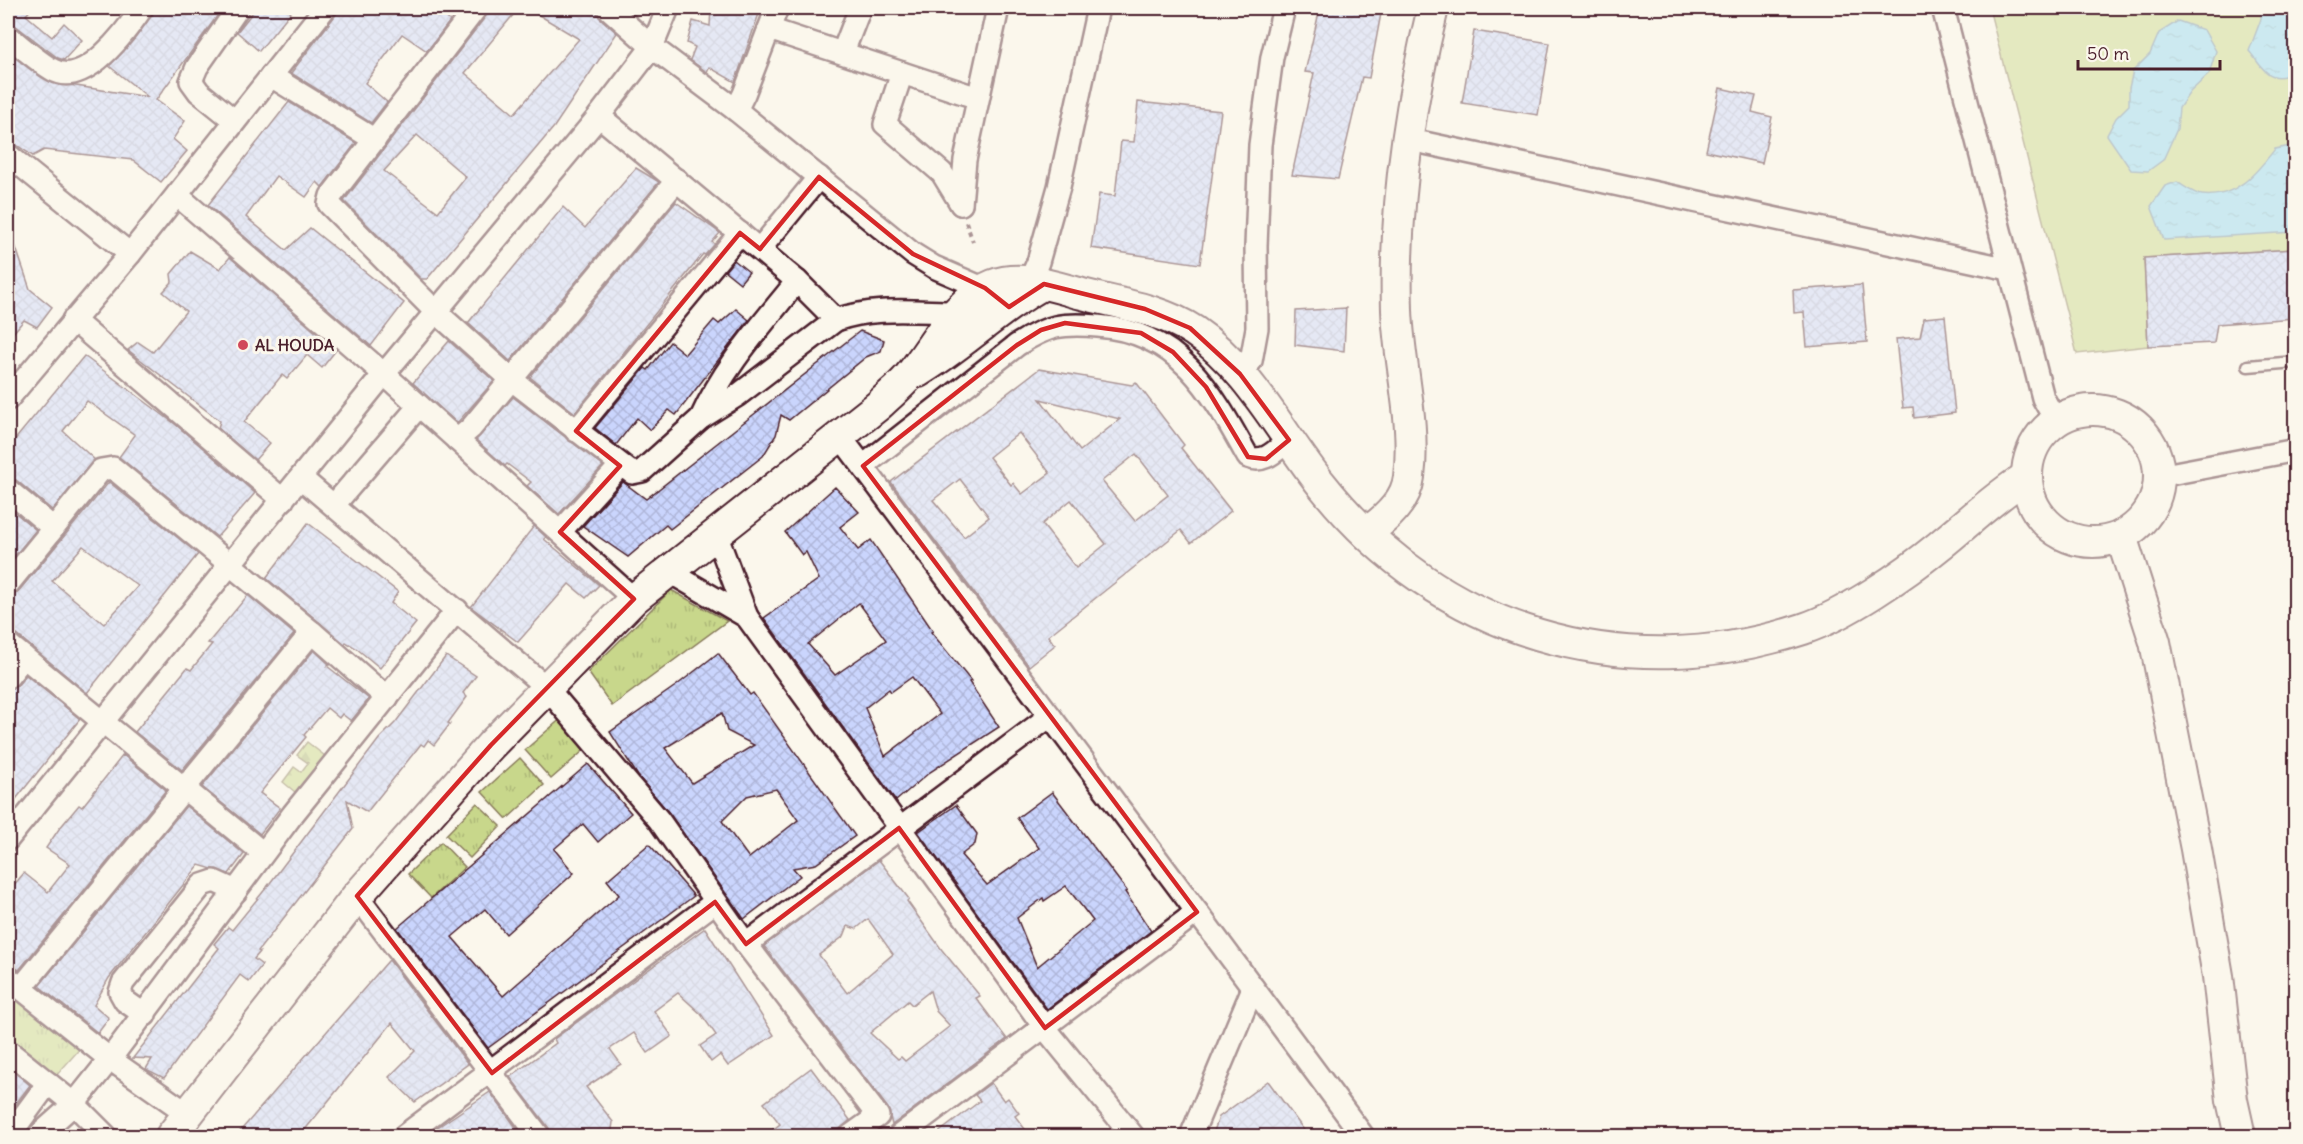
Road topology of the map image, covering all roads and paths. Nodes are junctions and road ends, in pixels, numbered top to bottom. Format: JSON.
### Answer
{"nodes":[{"id":1,"x":142,"y":8,"type":"edge"},
{"id":2,"x":238,"y":8,"type":"edge"},
{"id":3,"x":325,"y":8,"type":"edge"},
{"id":4,"x":608,"y":8,"type":"edge"},
{"id":5,"x":668,"y":8,"type":"edge"},
{"id":6,"x":777,"y":8,"type":"edge"},
{"id":7,"x":860,"y":8,"type":"edge"},
{"id":8,"x":998,"y":8,"type":"edge"},
{"id":9,"x":1098,"y":8,"type":"edge"},
{"id":10,"x":1284,"y":8,"type":"edge"},
{"id":11,"x":1433,"y":8,"type":"edge"},
{"id":12,"x":1943,"y":8,"type":"edge"},
{"id":13,"x":468,"y":10,"type":"edge"},
{"id":14,"x":769,"y":29,"type":"junction"},
{"id":15,"x":8,"y":36,"type":"edge"},
{"id":16,"x":652,"y":47,"type":"junction"},
{"id":17,"x":843,"y":52,"type":"junction"},
{"id":18,"x":902,"y":73,"type":"junction"},
{"id":19,"x":271,"y":76,"type":"junction"},
{"id":20,"x":978,"y":98,"type":"junction"},
{"id":21,"x":736,"y":110,"type":"junction"},
{"id":22,"x":599,"y":116,"type":"junction"},
{"id":23,"x":235,"y":121,"type":"junction"},
{"id":24,"x":1406,"y":139,"type":"junction"},
{"id":25,"x":375,"y":140,"type":"junction"},
{"id":26,"x":8,"y":154,"type":"edge"},
{"id":27,"x":819,"y":177,"type":"junction"},
{"id":28,"x":677,"y":180,"type":"junction"},
{"id":29,"x":177,"y":195,"type":"junction"},
{"id":30,"x":740,"y":233,"type":"junction"},
{"id":31,"x":760,"y":249,"type":"junction"},
{"id":32,"x":130,"y":254,"type":"junction"},
{"id":33,"x":2009,"y":269,"type":"junction"},
{"id":34,"x":797,"y":281,"type":"junction"},
{"id":35,"x":985,"y":288,"type":"junction"},
{"id":36,"x":1026,"y":292,"type":"junction"},
{"id":37,"x":435,"y":311,"type":"junction"},
{"id":38,"x":73,"y":320,"type":"junction"},
{"id":39,"x":836,"y":320,"type":"junction"},
{"id":40,"x":969,"y":321,"type":"junction"},
{"id":41,"x":2295,"y":362,"type":"edge"},
{"id":42,"x":2248,"y":366,"type":"dead end"},
{"id":43,"x":384,"y":374,"type":"junction"},
{"id":44,"x":1240,"y":374,"type":"junction"},
{"id":45,"x":512,"y":380,"type":"junction"},
{"id":46,"x":8,"y":399,"type":"edge"},
{"id":47,"x":419,"y":406,"type":"junction"},
{"id":48,"x":701,"y":418,"type":"junction"},
{"id":49,"x":2056,"y":421,"type":"junction"},
{"id":50,"x":576,"y":431,"type":"junction"},
{"id":51,"x":840,"y":436,"type":"junction"},
{"id":52,"x":457,"y":440,"type":"junction"},
{"id":53,"x":1289,"y":440,"type":"junction"},
{"id":54,"x":2295,"y":450,"type":"edge"},
{"id":55,"x":620,"y":466,"type":"junction"},
{"id":56,"x":863,"y":466,"type":"junction"},
{"id":57,"x":2159,"y":476,"type":"junction"},
{"id":58,"x":2026,"y":477,"type":"junction"},
{"id":59,"x":301,"y":478,"type":"junction"},
{"id":60,"x":8,"y":490,"type":"edge"},
{"id":61,"x":283,"y":500,"type":"junction"},
{"id":62,"x":334,"y":506,"type":"junction"},
{"id":63,"x":52,"y":527,"type":"junction"},
{"id":64,"x":560,"y":532,"type":"junction"},
{"id":65,"x":1366,"y":533,"type":"junction"},
{"id":66,"x":716,"y":534,"type":"junction"},
{"id":67,"x":2121,"y":536,"type":"junction"},
{"id":68,"x":231,"y":564,"type":"junction"},
{"id":69,"x":668,"y":571,"type":"junction"},
{"id":70,"x":8,"y":584,"type":"edge"},
{"id":71,"x":634,"y":599,"type":"junction"},
{"id":72,"x":457,"y":610,"type":"junction"},
{"id":73,"x":747,"y":617,"type":"junction"},
{"id":74,"x":312,"y":632,"type":"junction"},
{"id":75,"x":8,"y":644,"type":"edge"},
{"id":76,"x":24,"y":657,"type":"junction"},
{"id":77,"x":8,"y":677,"type":"edge"},
{"id":78,"x":547,"y":687,"type":"junction"},
{"id":79,"x":387,"y":698,"type":"junction"},
{"id":80,"x":1050,"y":716,"type":"junction"},
{"id":81,"x":102,"y":722,"type":"junction"},
{"id":82,"x":183,"y":789,"type":"junction"},
{"id":83,"x":899,"y":828,"type":"junction"},
{"id":84,"x":8,"y":839,"type":"edge"},
{"id":85,"x":263,"y":854,"type":"junction"},
{"id":86,"x":236,"y":891,"type":"junction"},
{"id":87,"x":357,"y":896,"type":"junction"},
{"id":88,"x":715,"y":902,"type":"junction"},
{"id":89,"x":1197,"y":912,"type":"junction"},
{"id":90,"x":746,"y":944,"type":"junction"},
{"id":91,"x":15,"y":983,"type":"edge"},
{"id":92,"x":1253,"y":988,"type":"junction"},
{"id":93,"x":145,"y":1015,"type":"junction"},
{"id":94,"x":1045,"y":1028,"type":"junction"},
{"id":95,"x":8,"y":1051,"type":"edge"},
{"id":96,"x":110,"y":1059,"type":"junction"},
{"id":97,"x":492,"y":1073,"type":"junction"},
{"id":98,"x":48,"y":1083,"type":"junction"},
{"id":99,"x":74,"y":1104,"type":"junction"},
{"id":100,"x":878,"y":1116,"type":"junction"},
{"id":101,"x":179,"y":1125,"type":"edge"},
{"id":102,"x":9,"y":1137,"type":"edge"},
{"id":103,"x":38,"y":1137,"type":"edge"},
{"id":104,"x":106,"y":1137,"type":"edge"},
{"id":105,"x":404,"y":1137,"type":"edge"},
{"id":106,"x":539,"y":1137,"type":"edge"},
{"id":107,"x":850,"y":1137,"type":"edge"},
{"id":108,"x":893,"y":1137,"type":"edge"},
{"id":109,"x":899,"y":1137,"type":"edge"},
{"id":110,"x":1133,"y":1137,"type":"edge"},
{"id":111,"x":1191,"y":1137,"type":"edge"},
{"id":112,"x":1363,"y":1137,"type":"edge"},
{"id":113,"x":2240,"y":1137,"type":"edge"}],
"edges":[{"from":1,"to":15,"type":"street"},
{"from":2,"to":23,"type":"street"},
{"from":3,"to":19,"type":"street"},
{"from":4,"to":16,"type":"street"},
{"from":5,"to":16,"type":"street"},
{"from":6,"to":14,"type":"street"},
{"from":7,"to":17,"type":"street"},
{"from":8,"to":20,"type":"street"},
{"from":9,"to":36,"type":"street"},
{"from":10,"to":44,"type":"street"},
{"from":11,"to":24,"type":"street"},
{"from":12,"to":33,"type":"street"},
{"from":13,"to":25,"type":"street"},
{"from":14,"to":17,"type":"street"},
{"from":14,"to":21,"type":"street"},
{"from":16,"to":21,"type":"street"},
{"from":16,"to":22,"type":"street"},
{"from":17,"to":18,"type":"street"},
{"from":18,"to":20,"type":"street"},
{"from":18,"to":20,"type":"street"},
{"from":19,"to":23,"type":"street"},
{"from":19,"to":25,"type":"street"},
{"from":21,"to":27,"type":"street"},
{"from":22,"to":28,"type":"street"},
{"from":22,"to":37,"type":"street"},
{"from":23,"to":29,"type":"street"},
{"from":24,"to":33,"type":"street"},
{"from":24,"to":65,"type":"street"},
{"from":25,"to":37,"type":"street"},
{"from":26,"to":32,"type":"street"},
{"from":27,"to":31,"type":"street"},
{"from":27,"to":35,"type":"street"},
{"from":28,"to":30,"type":"street"},
{"from":28,"to":45,"type":"street"},
{"from":29,"to":32,"type":"street"},
{"from":29,"to":43,"type":"street"},
{"from":30,"to":31,"type":"street"},
{"from":30,"to":50,"type":"street"},
{"from":31,"to":34,"type":"street"},
{"from":32,"to":38,"type":"street"},
{"from":33,"to":49,"type":"street"},
{"from":34,"to":39,"type":"street"},
{"from":34,"to":48,"type":"street"},
{"from":35,"to":36,"type":"street"},
{"from":35,"to":40,"type":"street"},
{"from":36,"to":40,"type":"street"},
{"from":36,"to":44,"type":"street"},
{"from":37,"to":43,"type":"street"},
{"from":37,"to":45,"type":"street"},
{"from":38,"to":46,"type":"street"},
{"from":38,"to":61,"type":"street"},
{"from":39,"to":40,"type":"street"},
{"from":39,"to":48,"type":"street"},
{"from":40,"to":51,"type":"street"},
{"from":41,"to":42,"type":"lane"},
{"from":43,"to":47,"type":"street"},
{"from":43,"to":59,"type":"street"},
{"from":44,"to":53,"type":"street"},
{"from":45,"to":50,"type":"street"},
{"from":45,"to":52,"type":"street"},
{"from":47,"to":52,"type":"street"},
{"from":47,"to":62,"type":"street"},
{"from":48,"to":55,"type":"street"},
{"from":49,"to":57,"type":"street"},
{"from":49,"to":58,"type":"street"},
{"from":50,"to":55,"type":"street"},
{"from":51,"to":56,"type":"street"},
{"from":51,"to":66,"type":"street"},
{"from":52,"to":64,"type":"street"},
{"from":53,"to":56,"type":"street"},
{"from":53,"to":65,"type":"street"},
{"from":54,"to":57,"type":"street"},
{"from":55,"to":64,"type":"street"},
{"from":56,"to":80,"type":"street"},
{"from":57,"to":67,"type":"street"},
{"from":58,"to":65,"type":"street"},
{"from":58,"to":67,"type":"street"},
{"from":59,"to":61,"type":"street"},
{"from":59,"to":62,"type":"street"},
{"from":60,"to":63,"type":"street"},
{"from":61,"to":68,"type":"street"},
{"from":62,"to":72,"type":"street"},
{"from":63,"to":68,"type":"street"},
{"from":63,"to":70,"type":"street"},
{"from":64,"to":71,"type":"street"},
{"from":66,"to":69,"type":"street"},
{"from":66,"to":73,"type":"street"},
{"from":67,"to":113,"type":"street"},
{"from":68,"to":74,"type":"street"},
{"from":68,"to":81,"type":"street"},
{"from":69,"to":71,"type":"street"},
{"from":69,"to":73,"type":"street"},
{"from":71,"to":78,"type":"street"},
{"from":72,"to":78,"type":"street"},
{"from":72,"to":79,"type":"street"},
{"from":73,"to":83,"type":"street"},
{"from":74,"to":79,"type":"street"},
{"from":74,"to":82,"type":"street"},
{"from":75,"to":76,"type":"street"},
{"from":76,"to":77,"type":"street"},
{"from":76,"to":81,"type":"street"},
{"from":78,"to":87,"type":"street"},
{"from":78,"to":88,"type":"street"},
{"from":79,"to":85,"type":"street"},
{"from":80,"to":83,"type":"street"},
{"from":80,"to":89,"type":"street"},
{"from":81,"to":82,"type":"street"},
{"from":81,"to":84,"type":"street"},
{"from":82,"to":85,"type":"street"},
{"from":82,"to":91,"type":"street"},
{"from":83,"to":90,"type":"street"},
{"from":83,"to":94,"type":"street"},
{"from":85,"to":86,"type":"street"},
{"from":86,"to":93,"type":"street"},
{"from":86,"to":93,"type":"street"},
{"from":87,"to":97,"type":"street"},
{"from":87,"to":101,"type":"street"},
{"from":88,"to":90,"type":"street"},
{"from":88,"to":97,"type":"street"},
{"from":89,"to":92,"type":"street"},
{"from":89,"to":94,"type":"street"},
{"from":90,"to":100,"type":"street"},
{"from":91,"to":96,"type":"street"},
{"from":92,"to":111,"type":"street"},
{"from":92,"to":112,"type":"street"},
{"from":93,"to":96,"type":"street"},
{"from":94,"to":109,"type":"street"},
{"from":94,"to":110,"type":"street"},
{"from":95,"to":98,"type":"street"},
{"from":96,"to":99,"type":"street"},
{"from":96,"to":101,"type":"street"},
{"from":97,"to":105,"type":"street"},
{"from":97,"to":106,"type":"street"},
{"from":98,"to":99,"type":"street"},
{"from":98,"to":102,"type":"street"},
{"from":99,"to":103,"type":"street"},
{"from":99,"to":104,"type":"street"},
{"from":100,"to":107,"type":"street"},
{"from":100,"to":108,"type":"street"}]}
